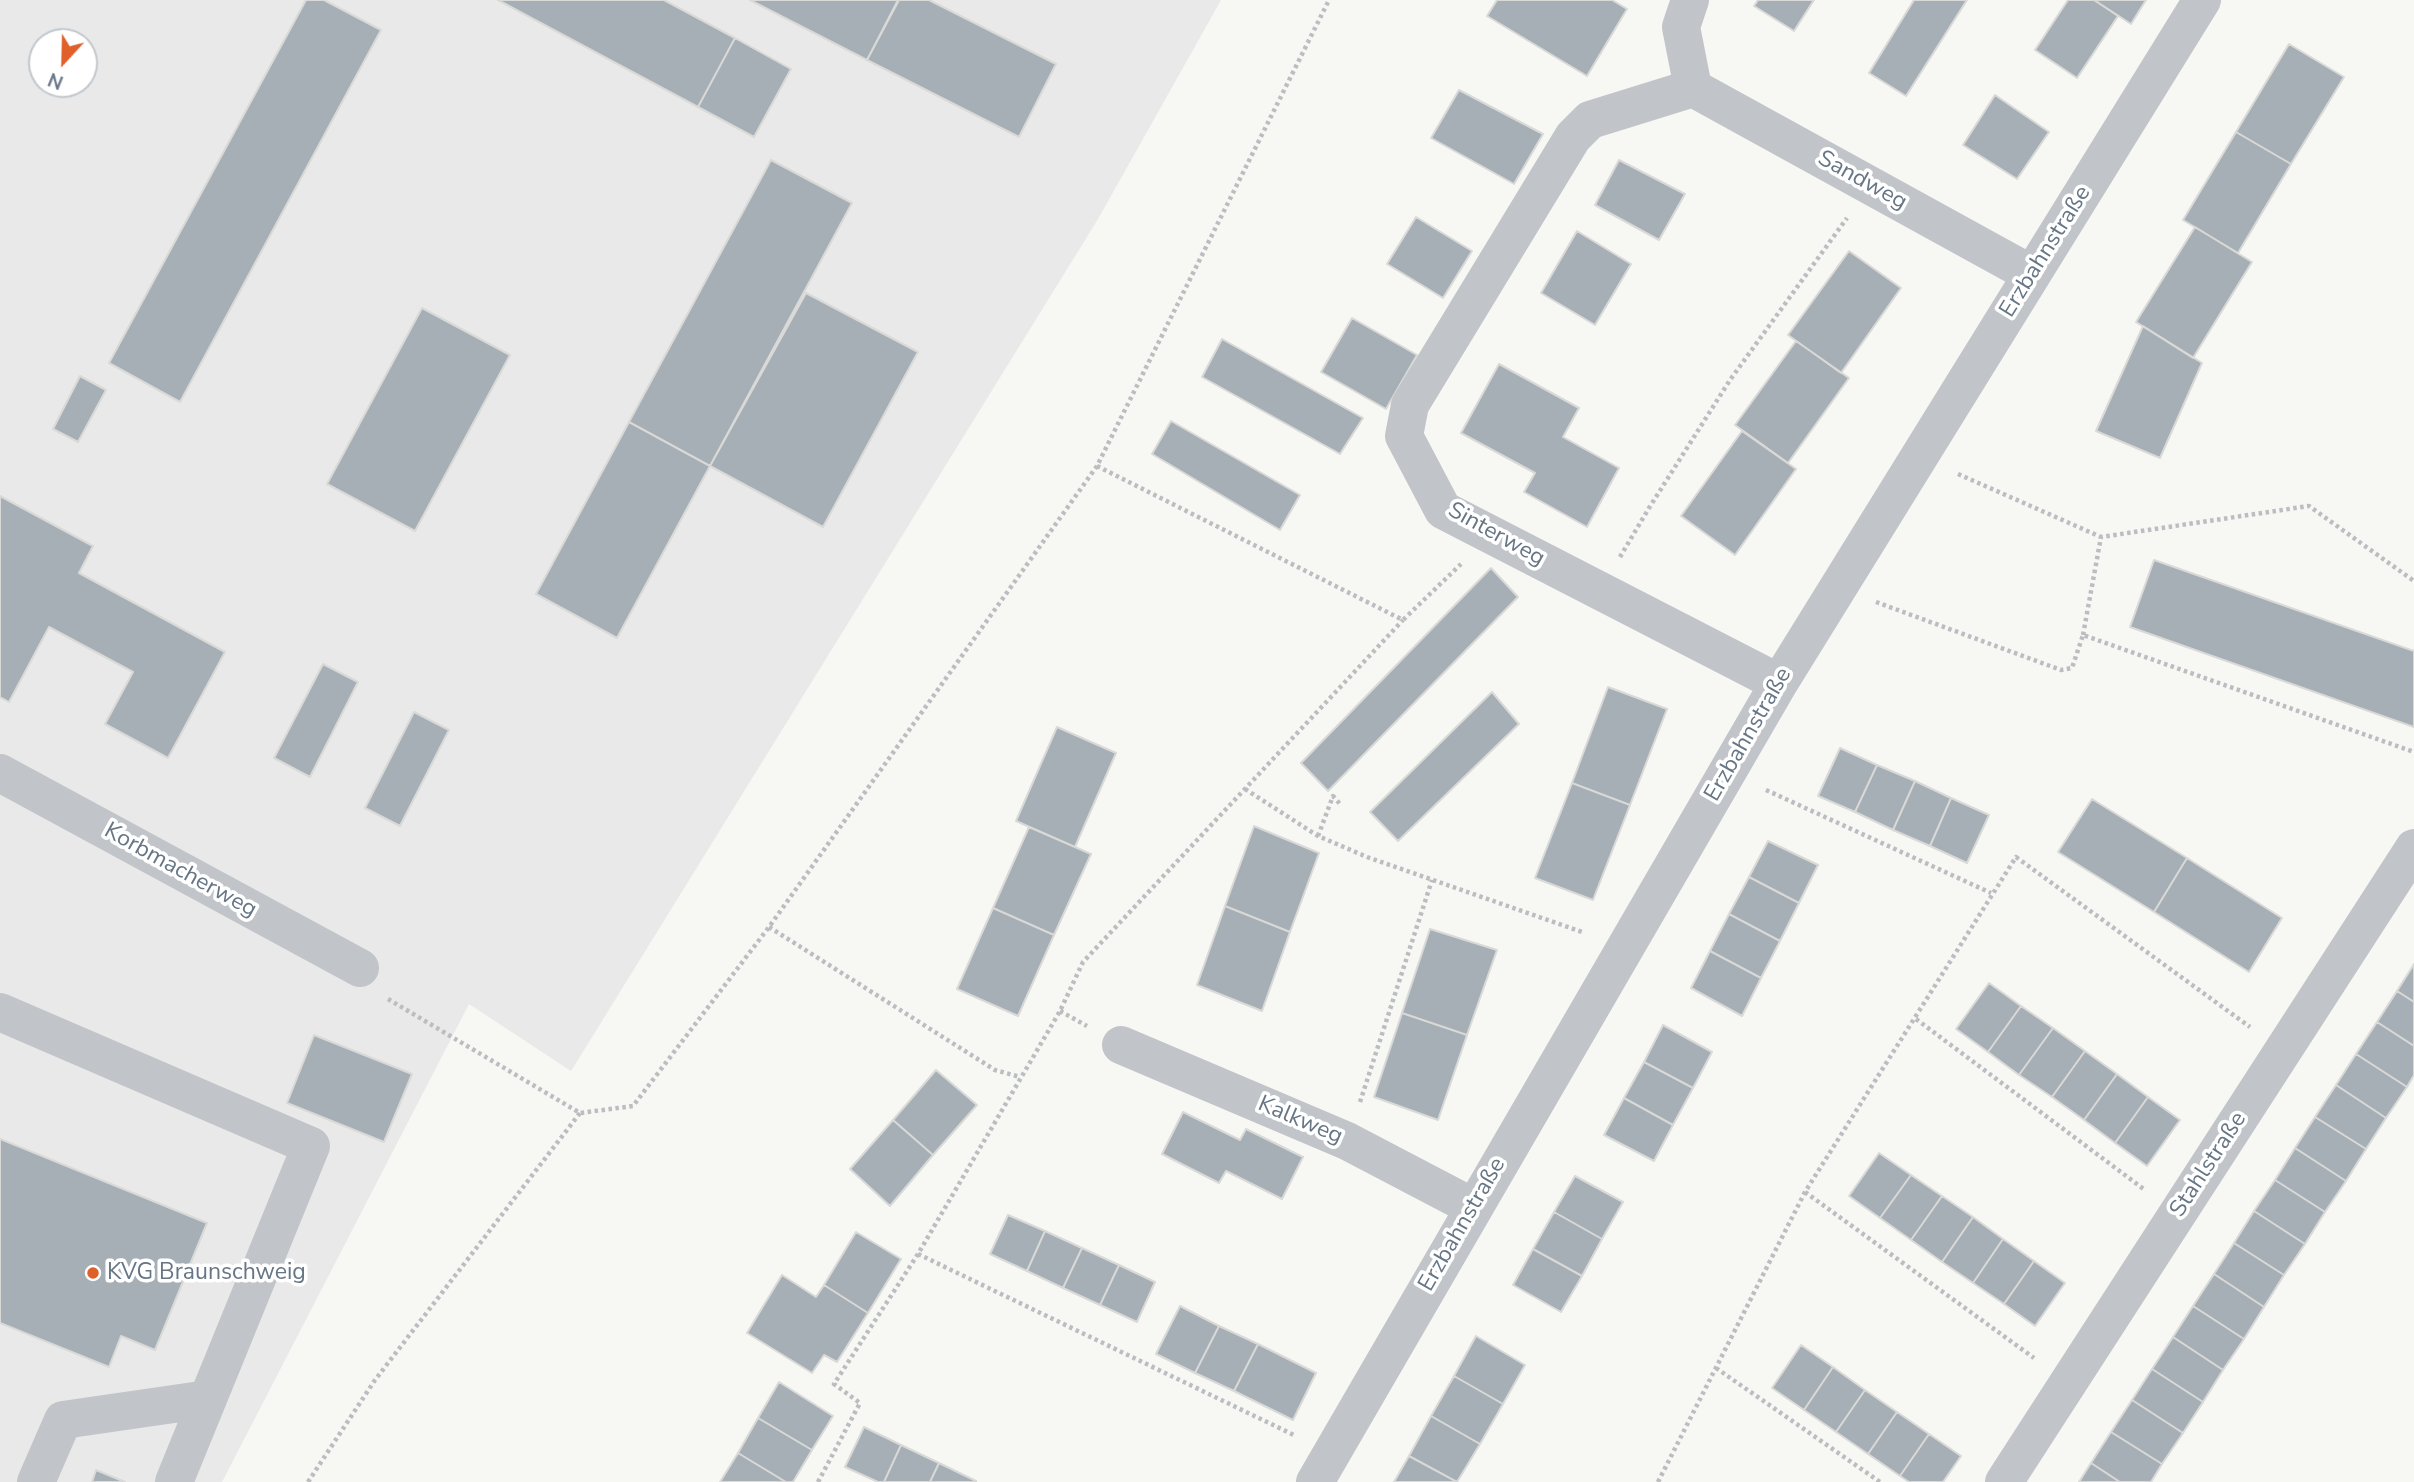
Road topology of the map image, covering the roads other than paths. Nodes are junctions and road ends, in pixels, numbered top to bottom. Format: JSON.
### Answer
{"nodes":[{"id":1,"x":1690,"y":0,"type":"edge"},
{"id":2,"x":2203,"y":0,"type":"edge"},
{"id":3,"x":1693,"y":88,"type":"junction"},
{"id":4,"x":2031,"y":274,"type":"junction"},
{"id":5,"x":1779,"y":683,"type":"junction"},
{"id":6,"x":0,"y":773,"type":"edge"},
{"id":7,"x":2414,"y":848,"type":"edge"},
{"id":8,"x":360,"y":968,"type":"road end"},
{"id":9,"x":0,"y":1012,"type":"edge"},
{"id":10,"x":1121,"y":1045,"type":"dead end"},
{"id":11,"x":1473,"y":1207,"type":"junction"},
{"id":12,"x":208,"y":1399,"type":"junction"},
{"id":13,"x":1323,"y":1468,"type":"edge"},
{"id":14,"x":36,"y":1482,"type":"edge"},
{"id":15,"x":174,"y":1482,"type":"edge"},
{"id":16,"x":2004,"y":1482,"type":"edge"}],
"edges":[{"from":1,"to":3,"type":"street"},
{"from":2,"to":4,"type":"street","name":"Erzbahnstraße"},
{"from":3,"to":4,"type":"street","name":"Sandweg"},
{"from":3,"to":5,"type":"street","name":"Sinterweg"},
{"from":4,"to":5,"type":"street","name":"Erzbahnstraße"},
{"from":5,"to":11,"type":"street","name":"Erzbahnstraße"},
{"from":6,"to":8,"type":"street","name":"Korbmacherweg"},
{"from":7,"to":16,"type":"street","name":"Stahlstraße"},
{"from":9,"to":12,"type":"street"},
{"from":10,"to":11,"type":"street","name":"Kalkweg"},
{"from":11,"to":13,"type":"street","name":"Erzbahnstraße"},
{"from":12,"to":14,"type":"street"},
{"from":12,"to":15,"type":"street"}]}
